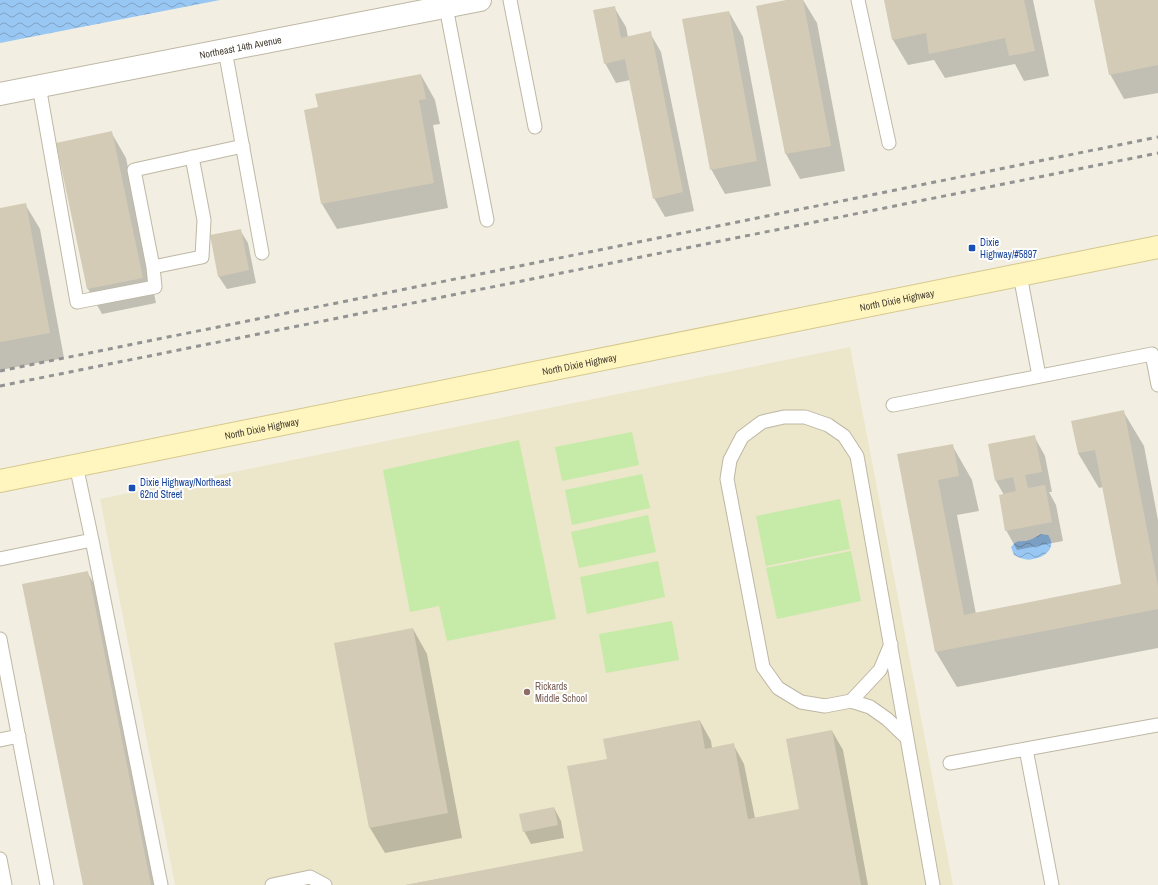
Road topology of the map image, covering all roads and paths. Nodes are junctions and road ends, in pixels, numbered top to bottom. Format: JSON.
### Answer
{"nodes":[{"id":1,"x":480,"y":0,"type":"edge"},
{"id":2,"x":510,"y":0,"type":"edge"},
{"id":3,"x":858,"y":0,"type":"edge"},
{"id":4,"x":446,"y":7,"type":"junction"},
{"id":5,"x":225,"y":50,"type":"junction"},
{"id":6,"x":39,"y":86,"type":"junction"},
{"id":7,"x":0,"y":94,"type":"edge"},
{"id":8,"x":535,"y":127,"type":"dead end"},
{"id":9,"x":889,"y":143,"type":"dead end"},
{"id":10,"x":243,"y":146,"type":"junction"},
{"id":11,"x":192,"y":157,"type":"junction"},
{"id":12,"x":487,"y":220,"type":"dead end"},
{"id":13,"x":1158,"y":247,"type":"edge"},
{"id":14,"x":262,"y":253,"type":"dead end"},
{"id":15,"x":153,"y":267,"type":"junction"},
{"id":16,"x":1020,"y":275,"type":"junction"},
{"id":17,"x":1039,"y":376,"type":"junction"},
{"id":18,"x":1158,"y":385,"type":"edge"},
{"id":19,"x":893,"y":405,"type":"dead end"},
{"id":20,"x":76,"y":465,"type":"junction"},
{"id":21,"x":0,"y":481,"type":"edge"},
{"id":22,"x":92,"y":540,"type":"junction"},
{"id":23,"x":0,"y":559,"type":"edge"},
{"id":24,"x":0,"y":640,"type":"edge"},
{"id":25,"x":891,"y":644,"type":"junction"},
{"id":26,"x":851,"y":701,"type":"junction"},
{"id":27,"x":1158,"y":725,"type":"edge"},
{"id":28,"x":18,"y":736,"type":"junction"},
{"id":29,"x":907,"y":738,"type":"junction"},
{"id":30,"x":0,"y":740,"type":"edge"},
{"id":31,"x":1026,"y":749,"type":"junction"},
{"id":32,"x":950,"y":763,"type":"dead end"},
{"id":33,"x":0,"y":859,"type":"edge"},
{"id":34,"x":5,"y":885,"type":"edge"},
{"id":35,"x":47,"y":885,"type":"edge"},
{"id":36,"x":161,"y":885,"type":"edge"},
{"id":37,"x":275,"y":885,"type":"edge"},
{"id":38,"x":325,"y":885,"type":"edge"},
{"id":39,"x":933,"y":885,"type":"edge"},
{"id":40,"x":1052,"y":885,"type":"edge"}],
"edges":[{"from":1,"to":4,"type":"street","name":"Northeast 14th Avenue"},
{"from":2,"to":8,"type":"lane"},
{"from":3,"to":9,"type":"lane"},
{"from":4,"to":5,"type":"street","name":"Northeast 14th Avenue"},
{"from":4,"to":12,"type":"lane"},
{"from":5,"to":6,"type":"street","name":"Northeast 14th Avenue"},
{"from":5,"to":10,"type":"lane"},
{"from":6,"to":7,"type":"street","name":"Northeast 14th Avenue"},
{"from":6,"to":15,"type":"lane"},
{"from":10,"to":11,"type":"lane"},
{"from":10,"to":14,"type":"lane"},
{"from":11,"to":15,"type":"lane"},
{"from":11,"to":15,"type":"lane"},
{"from":13,"to":16,"type":"main road","name":"North Dixie Highway"},
{"from":16,"to":17,"type":"lane"},
{"from":16,"to":20,"type":"main road","name":"North Dixie Highway"},
{"from":17,"to":18,"type":"lane"},
{"from":17,"to":19,"type":"lane"},
{"from":20,"to":21,"type":"main road","name":"North Dixie Highway"},
{"from":20,"to":22,"type":"lane"},
{"from":22,"to":23,"type":"lane"},
{"from":22,"to":36,"type":"lane"},
{"from":24,"to":28,"type":"lane"},
{"from":25,"to":26,"type":"lane"},
{"from":25,"to":26,"type":"lane"},
{"from":25,"to":29,"type":"lane"},
{"from":26,"to":29,"type":"lane"},
{"from":27,"to":31,"type":"lane"},
{"from":28,"to":30,"type":"lane"},
{"from":28,"to":35,"type":"lane"},
{"from":29,"to":39,"type":"lane"},
{"from":31,"to":32,"type":"lane"},
{"from":31,"to":40,"type":"lane"},
{"from":33,"to":34,"type":"lane"},
{"from":37,"to":38,"type":"lane"}]}
